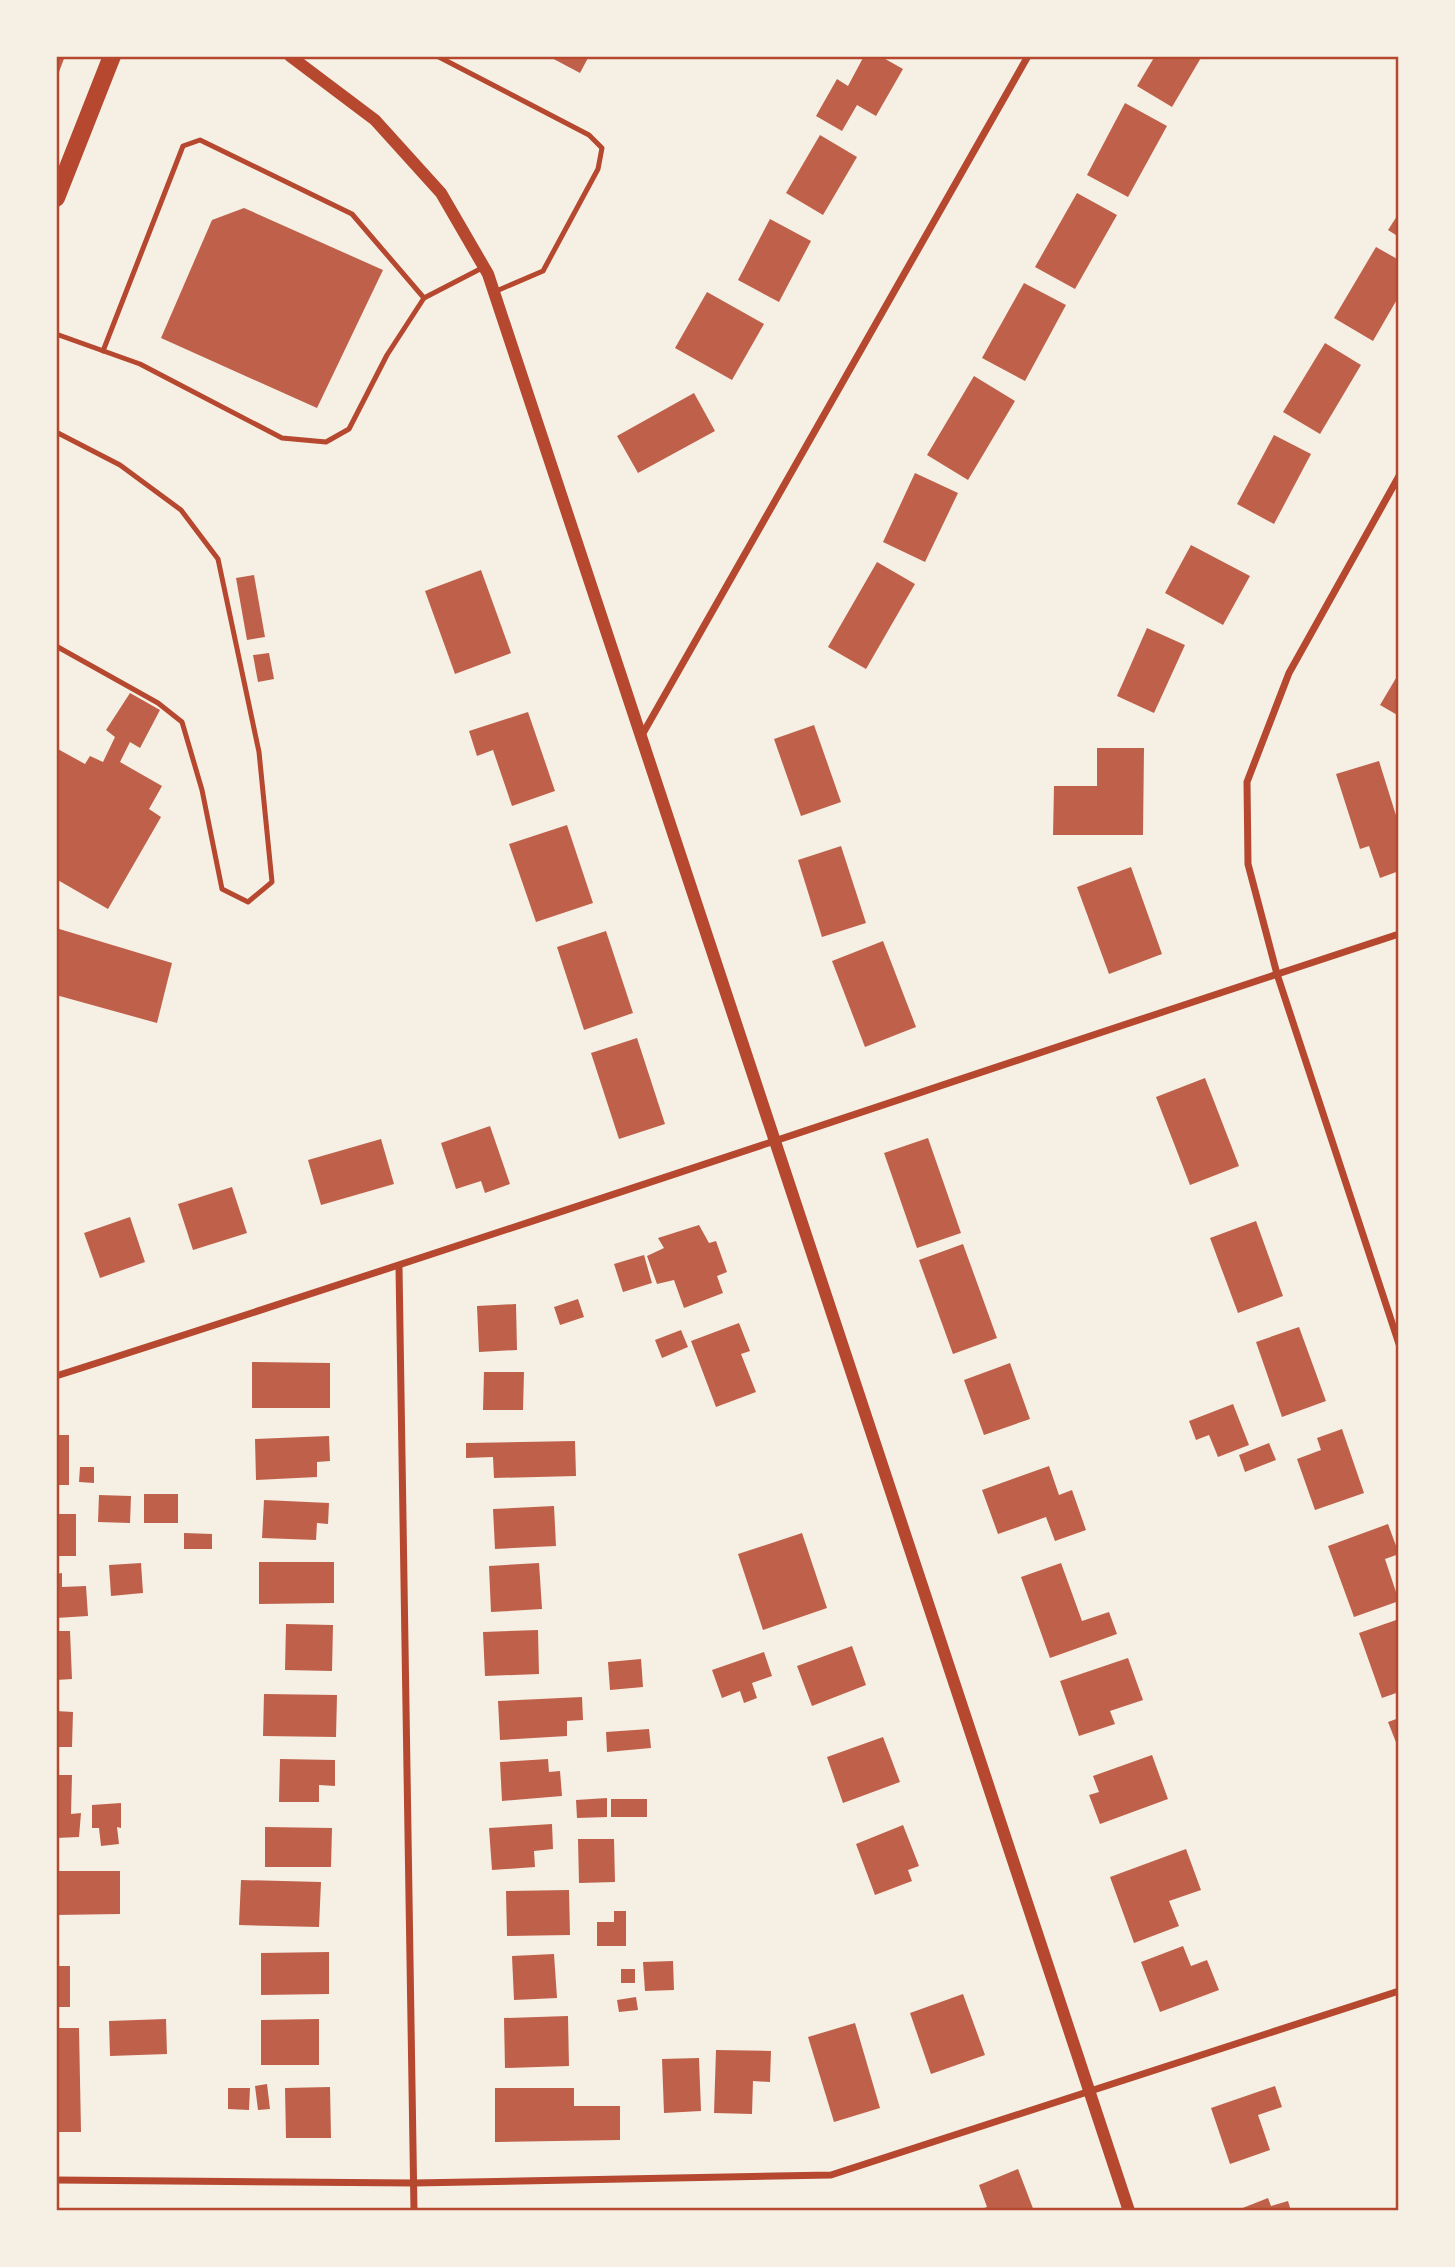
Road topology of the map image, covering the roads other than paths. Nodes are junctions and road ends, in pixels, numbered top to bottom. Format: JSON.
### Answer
{"nodes":[{"id":1,"x":112,"y":56,"type":"edge"},
{"id":2,"x":437,"y":56,"type":"edge"},
{"id":3,"x":1028,"y":56,"type":"edge"},
{"id":4,"x":296,"y":58,"type":"edge"},
{"id":5,"x":56,"y":198,"type":"edge"},
{"id":6,"x":484,"y":267,"type":"junction"},
{"id":7,"x":494,"y":292,"type":"junction"},
{"id":8,"x":424,"y":298,"type":"junction"},
{"id":9,"x":56,"y":334,"type":"edge"},
{"id":10,"x":103,"y":351,"type":"junction"},
{"id":11,"x":56,"y":432,"type":"edge"},
{"id":12,"x":1399,"y":476,"type":"edge"},
{"id":13,"x":56,"y":646,"type":"edge"},
{"id":14,"x":642,"y":736,"type":"junction"},
{"id":15,"x":1399,"y":934,"type":"edge"},
{"id":16,"x":1277,"y":974,"type":"junction"},
{"id":17,"x":774,"y":1139,"type":"junction"},
{"id":18,"x":399,"y":1267,"type":"junction"},
{"id":19,"x":1399,"y":1344,"type":"edge"},
{"id":20,"x":56,"y":1376,"type":"edge"},
{"id":21,"x":1399,"y":1991,"type":"edge"},
{"id":22,"x":1090,"y":2091,"type":"junction"},
{"id":23,"x":56,"y":2180,"type":"edge"},
{"id":24,"x":414,"y":2183,"type":"junction"},
{"id":25,"x":414,"y":2211,"type":"edge"},
{"id":26,"x":1129,"y":2211,"type":"edge"}],
"edges":[{"from":1,"to":5,"type":"main road"},
{"from":2,"to":7,"type":"lane"},
{"from":3,"to":14,"type":"street"},
{"from":4,"to":6,"type":"street"},
{"from":6,"to":7,"type":"street"},
{"from":6,"to":8,"type":"lane"},
{"from":7,"to":14,"type":"street"},
{"from":8,"to":10,"type":"lane"},
{"from":8,"to":10,"type":"lane"},
{"from":9,"to":10,"type":"lane"},
{"from":11,"to":13,"type":"lane"},
{"from":12,"to":16,"type":"street"},
{"from":14,"to":17,"type":"street"},
{"from":15,"to":16,"type":"street"},
{"from":16,"to":17,"type":"street"},
{"from":16,"to":19,"type":"street"},
{"from":17,"to":18,"type":"street"},
{"from":17,"to":22,"type":"street"},
{"from":18,"to":20,"type":"street"},
{"from":18,"to":24,"type":"street"},
{"from":21,"to":22,"type":"street"},
{"from":22,"to":24,"type":"street"},
{"from":22,"to":26,"type":"street"},
{"from":23,"to":24,"type":"street"},
{"from":24,"to":25,"type":"street"}]}
